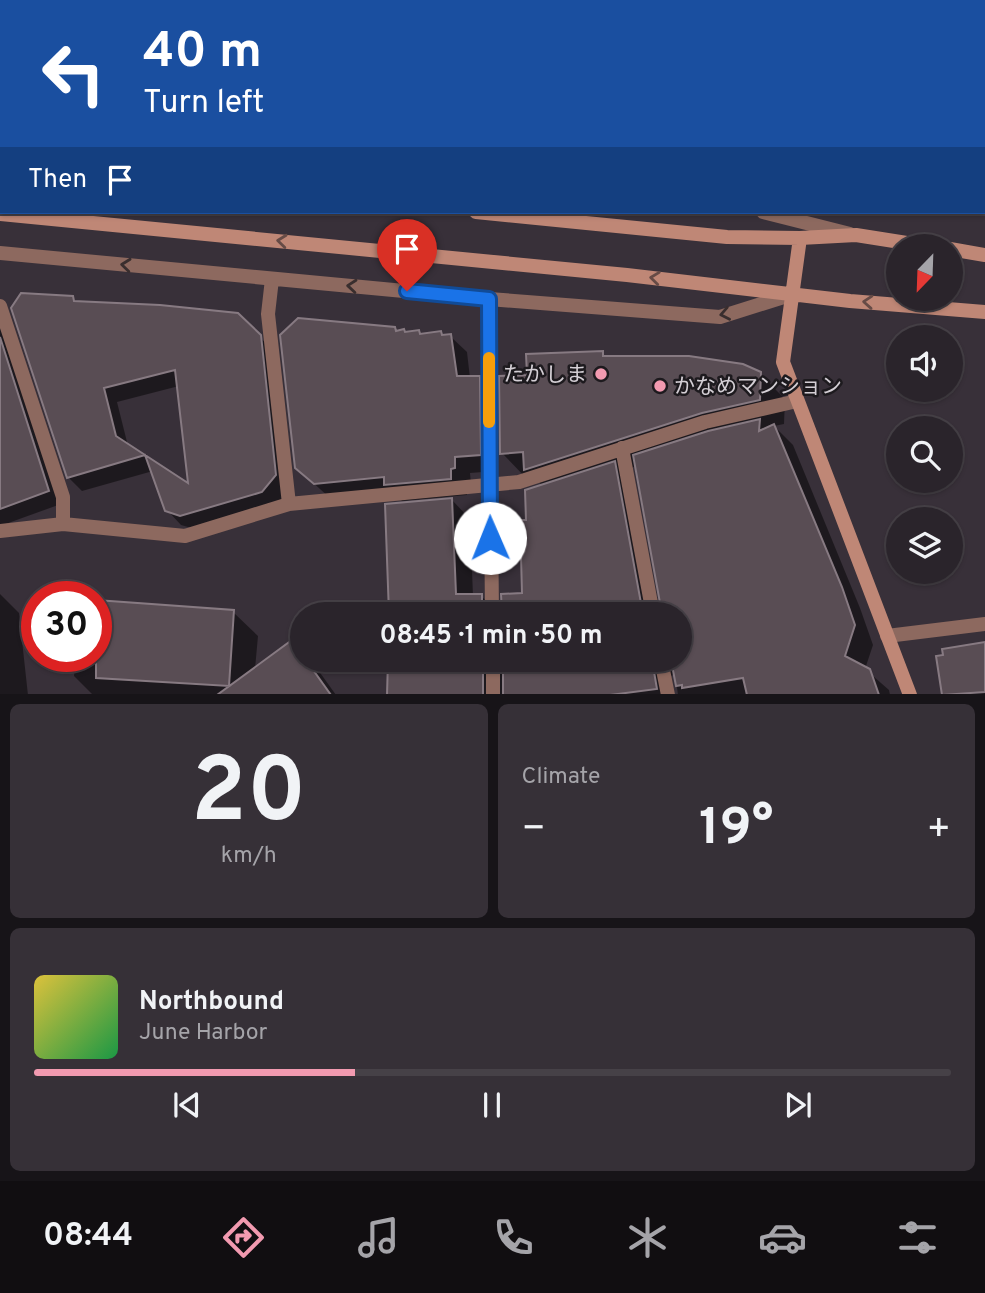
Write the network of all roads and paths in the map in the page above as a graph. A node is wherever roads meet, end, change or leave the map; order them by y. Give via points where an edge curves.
1 (0, 214) edge
2 (496, 214) edge
3 (779, 214) edge
4 (803, 217) edge
5 (856, 235) junction
6 (800, 238) junction
7 (886, 240) edge
8 (963, 252) edge
9 (0, 253) edge
10 (985, 255) edge
11 (272, 279) junction
12 (790, 295) junction
13 (489, 299) junction
14 (0, 306) edge
15 (985, 312) edge
16 (797, 401) junction
17 (622, 448) junction
18 (489, 487) junction
19 (289, 504) junction
20 (63, 524) junction
21 (0, 531) edge
22 (492, 602) edge
23 (651, 602) edge
24 (985, 624) edge
25 (887, 636) junction
26 (493, 672) edge
27 (663, 672) edge
28 (494, 694) edge
29 (668, 694) edge
30 (910, 694) edge

12 -> 1 street
2 - 6 street via 727,237
3 - 4 street
4 - 5 street
4 - 6 street
5 - 6 street
5 - 7 street
6 - 12 street
8 - 10 street
11 -> 9 street
13 -> 11 street
11 - 19 street via 268,314
12 -> 13 street via 720,317
15 -> 12 street
12 - 16 street via 783,354
13 - 18 street
14 - 20 street via 63,497
16 - 17 street via 705,422
16 - 25 street
17 - 18 street via 519,482
17 - 23 street
18 - 19 street
18 - 22 street
19 - 20 street via 185,536
20 - 21 street
24 - 25 street
25 - 30 street
26 - 28 street
27 - 29 street

